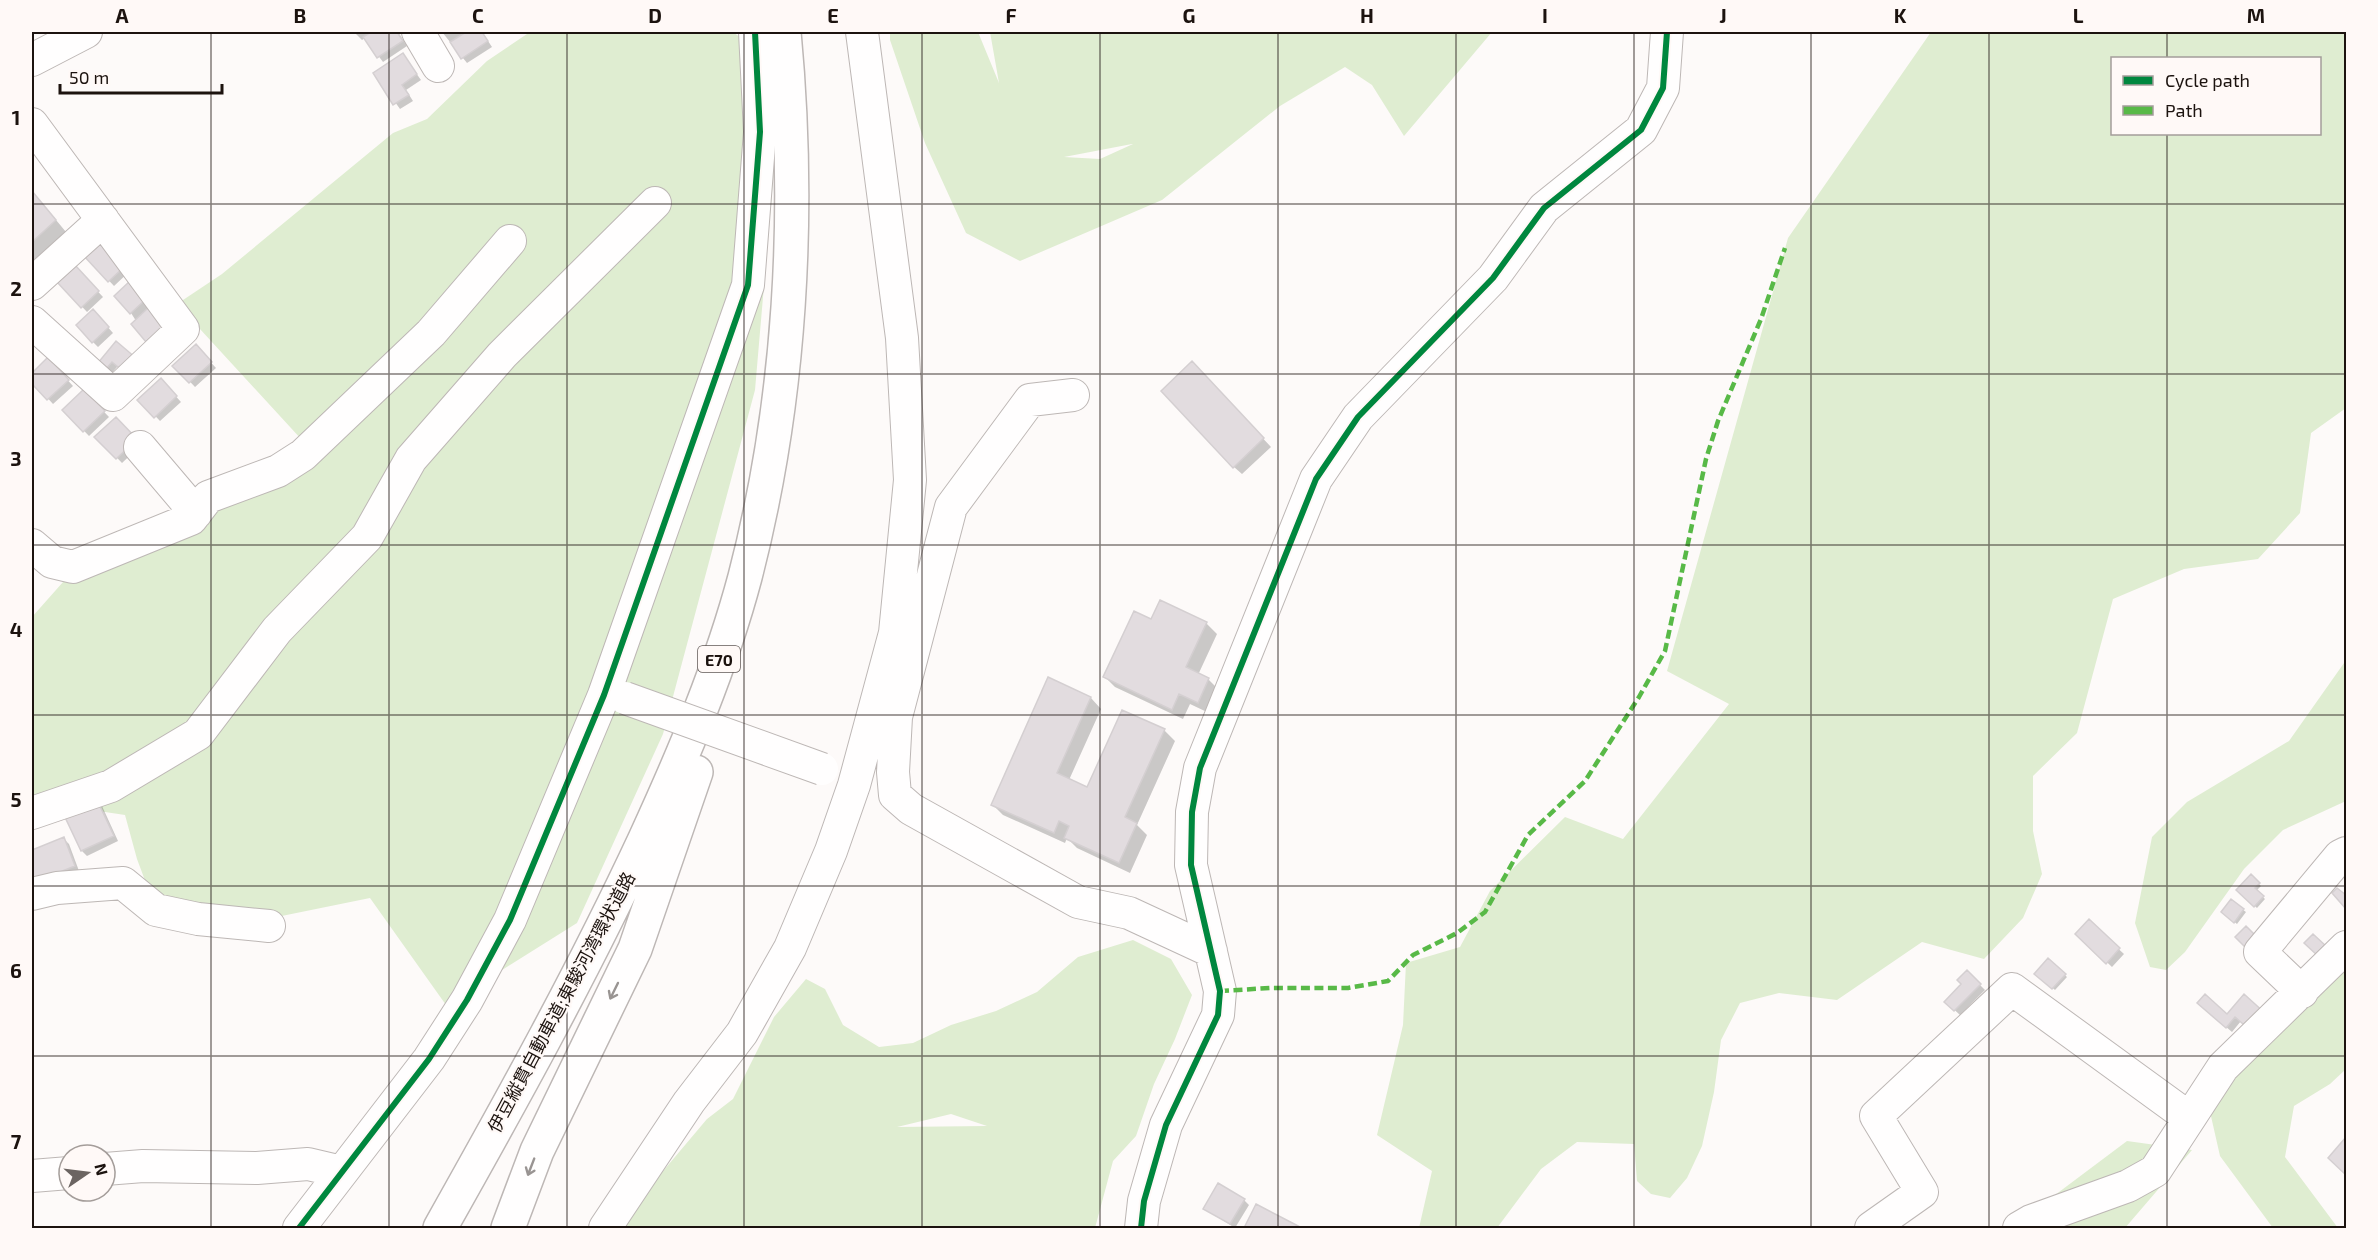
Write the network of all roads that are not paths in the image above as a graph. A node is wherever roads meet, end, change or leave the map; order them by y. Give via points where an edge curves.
1 (86, 32) edge
2 (418, 32) edge
3 (755, 32) edge
4 (784, 32) edge
5 (797, 32) edge
6 (862, 32) edge
7 (1667, 32) edge
8 (32, 60) edge
9 (438, 66) dead end
10 (32, 124) edge
11 (655, 203) dead end
12 (103, 220) junction
13 (510, 241) dead end
14 (32, 284) edge
15 (32, 322) edge
16 (1073, 395) dead end
17 (140, 447) dead end
18 (196, 513) junction
19 (32, 545) edge
20 (615, 696) junction
21 (884, 715) junction
22 (701, 759) junction
23 (854, 785) junction
24 (32, 813) edge
25 (2346, 853) edge
26 (32, 894) edge
27 (269, 926) dead end
28 (2346, 947) edge
29 (1211, 951) junction
30 (2302, 992) junction
31 (2188, 1117) junction
32 (117, 1168) edge
33 (342, 1172) junction
34 (57, 1174) edge
35 (470, 1175) junction
36 (32, 1176) edge
37 (299, 1228) edge
38 (430, 1228) edge
39 (440, 1228) edge
40 (458, 1228) edge
41 (508, 1228) edge
42 (605, 1228) edge
43 (1141, 1228) edge
44 (1870, 1228) edge
45 (2019, 1228) edge

1 - 8 street
2 - 9 street
3 - 20 street via 760,132 748,285
4 - 35 highway, 伊豆縦貫自動車道;東駿河湾環状道路 / E70 via 792,140 790,269 770,460 745,577 717,666 679,765 600,936
5 - 22 highway, 伊豆縦貫自動車道;東駿河湾環状道路 / E70 via 805,140 802,262 796,365 784,462 760,578 732,674
6 - 21 street via 902,338 910,480
7 - 29 street via 1663,88 1641,130 1544,208 1493,278 1358,417 1316,478 1200,768 1192,812 1191,865
10 - 12 street
11 - 24 street via 502,355 411,459 367,537 277,630 198,734 111,786
12 - 14 street
12 - 15 street via 183,329 113,395
13 - 18 street via 431,333 303,455 279,471 208,497
16 - 21 street via 1030,400 951,507
17 - 18 street
18 - 19 street via 191,519 73,567 52,562
20 - 23 street, bridge via 822,769
20 - 33 street via 510,920 467,1000 429,1059
21 - 23 street
21 - 29 street via 895,795 911,809 1078,902 1129,913
22 - 40 highway, 伊豆縦貫自動車道;東駿河湾環状道路 / E70 via 614,946
22 -> 41 highway via 635,949 537,1151
23 - 42 street via 790,948 742,1033 689,1102
25 - 30 street via 2260,952
26 - 27 street via 123,883 156,910 198,919
28 - 30 street
29 - 43 street via 1220,991 1218,1015 1166,1125 1144,1201
30 - 31 street via 2223,1067
31 - 44 street via 2012,989 1876,1116 1922,1192
31 - 45 street via 2155,1171 2128,1186
32 - 33 street via 308,1164
33 - 37 street
34 - 36 street
35 - 38 highway
35 - 39 highway, 伊豆縦貫自動車道;東駿河湾環状道路 / E70

